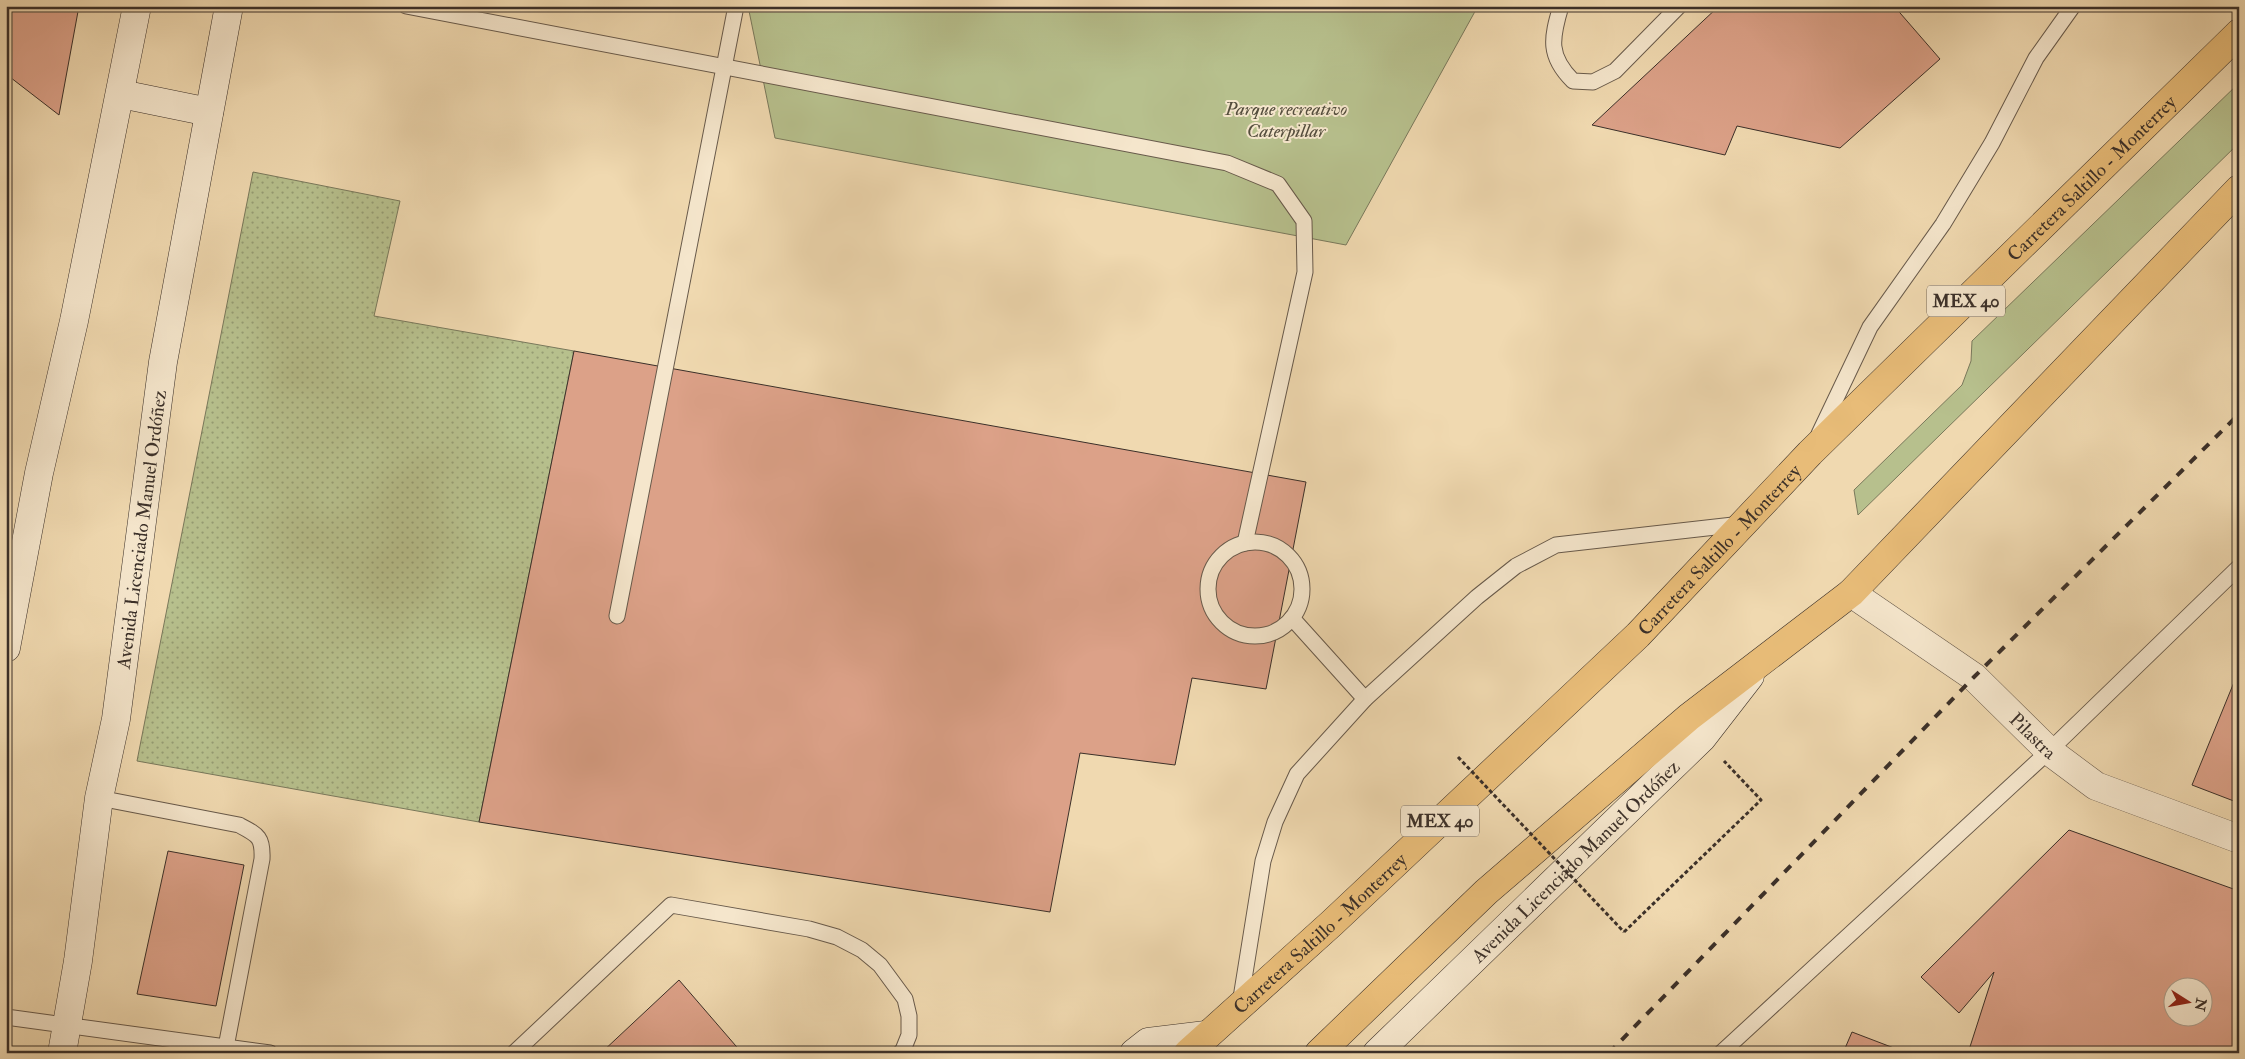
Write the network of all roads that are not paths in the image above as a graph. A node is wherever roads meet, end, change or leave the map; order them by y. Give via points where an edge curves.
1 (137, 6) edge
2 (228, 6) edge
3 (406, 6) edge
4 (736, 6) edge
5 (1560, 6) edge
6 (1679, 6) edge
7 (2073, 6) edge
8 (2239, 34) edge
9 (724, 66) junction
10 (121, 94) junction
11 (209, 112) junction
12 (2239, 189) edge
13 (1810, 453) junction
14 (1743, 524) junction
15 (1245, 543) junction
16 (2239, 567) edge
17 (1851, 592) junction
18 (617, 616) dead end
19 (1292, 618) junction
20 (6, 648) edge
21 (1763, 659) junction
22 (1364, 699) junction
23 (2049, 751) junction
24 (99, 798) junction
25 (2239, 839) edge
26 (1240, 1004) junction
27 (6, 1016) edge
28 (67, 1024) junction
29 (1197, 1044) edge
30 (226, 1046) junction
31 (62, 1053) edge
32 (270, 1053) edge
33 (514, 1053) edge
34 (900, 1053) edge
35 (1134, 1053) edge
36 (1318, 1053) edge
37 (1377, 1053) edge
38 (1721, 1053) edge

1 - 10 main road
2 - 11 main road, Avenida Licenciado Manuel Ordóñez
3 - 9 lane
4 - 9 lane
5 - 6 lane via 1553,48 1559,68 1573,81 1593,82 1616,71
7 - 13 lane via 2036,58 1992,143 1943,224 1870,327
8 - 13 main road, Carretera Saltillo - Monterrey / MEX 40
9 - 15 lane via 1227,163 1278,184 1304,221 1304,272
9 - 18 lane
10 - 11 main road
10 - 20 main road via 39,473
11 - 24 main road, Avenida Licenciado Manuel Ordóñez via 163,362 116,719
12 - 17 main road
13 - 14 main road, Carretera Saltillo - Monterrey / MEX 40
14 - 22 lane via 1556,545 1516,566 1477,597
14 - 26 main road, Carretera Saltillo - Monterrey / MEX 40 via 1638,636 1332,923
15 - 19 lane via 1262,542 1278,547 1299,571 1303,587 1300,603
15 - 19 lane via 1230,549 1218,560 1211,574 1208,591 1220,621 1234,631 1249,636 1265,636 1281,629
16 - 23 lane
17 - 21 main road
17 - 23 main road, Pilastra via 1974,677
19 - 22 lane
21 - 36 main road via 1689,717 1486,892
21 - 37 main road, Avenida Licenciado Manuel Ordóñez via 1702,738
22 - 26 lane via 1297,774 1275,822 1263,861
23 - 25 main road, Pilastra via 2096,786
23 - 38 lane
24 - 28 main road, Avenida Licenciado Manuel Ordóñez
24 - 30 lane via 239,825 257,834 262,845 262,860
26 - 29 main road, Carretera Saltillo - Monterrey / MEX 40
27 - 28 lane
28 - 30 lane
28 - 31 main road, Avenida Licenciado Manuel Ordóñez
29 - 35 main road via 1148,1042
30 - 32 lane
33 - 34 lane via 671,905 809,929 837,937 862,950 880,965 905,999 909,1034

